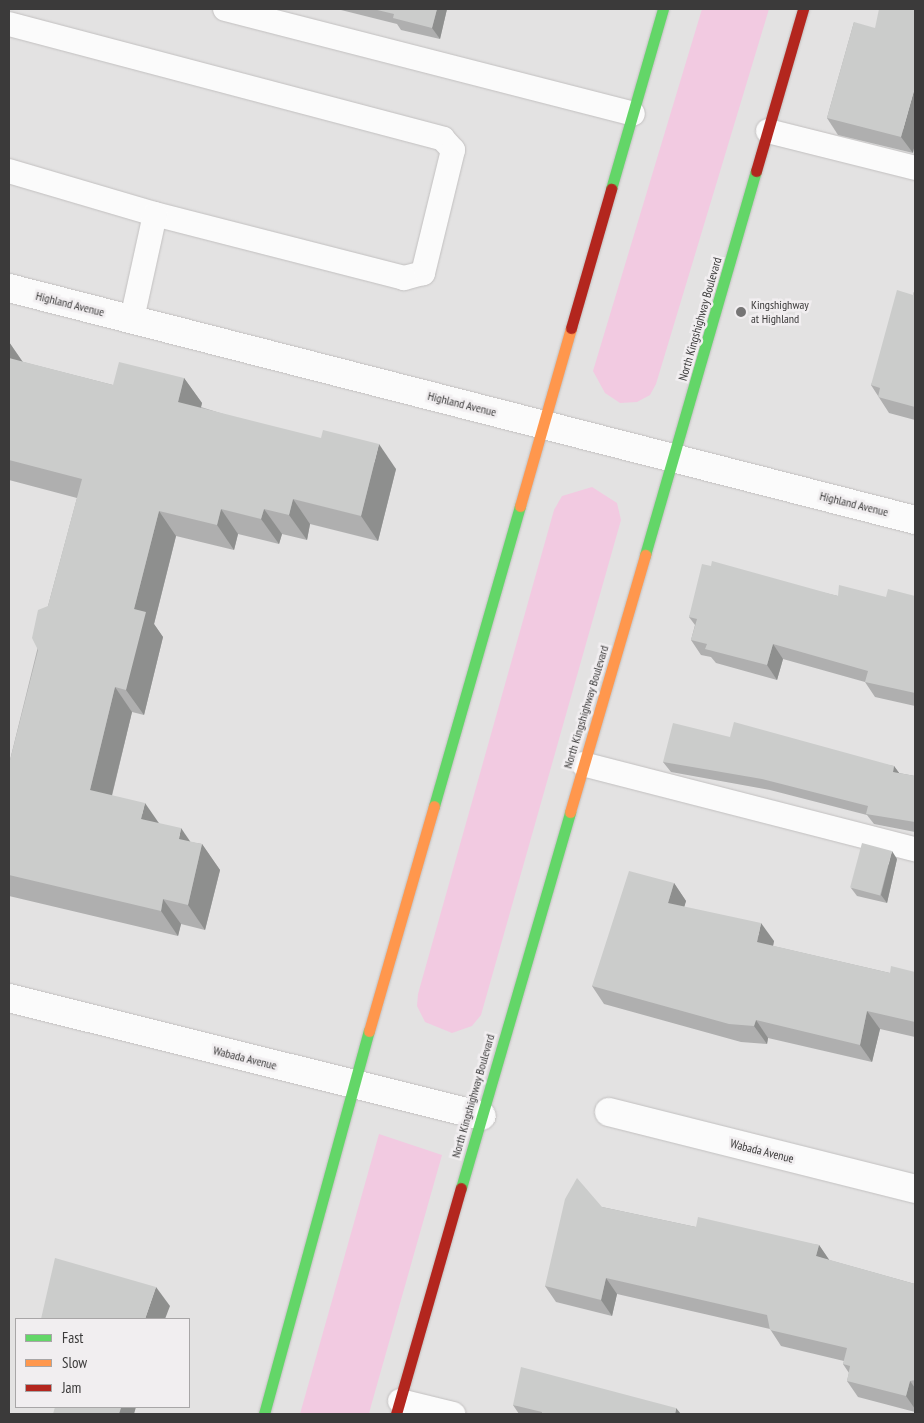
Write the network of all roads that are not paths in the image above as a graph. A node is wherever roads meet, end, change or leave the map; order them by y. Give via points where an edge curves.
1 (225, 9) edge
2 (664, 9) edge
3 (803, 9) edge
4 (9, 24) edge
5 (633, 114) junction
6 (768, 131) junction
7 (915, 168) edge
8 (9, 171) edge
9 (155, 214) junction
10 (9, 288) edge
11 (132, 319) junction
12 (545, 425) junction
13 (675, 460) junction
14 (915, 520) edge
15 (583, 764) junction
16 (915, 849) edge
17 (9, 998) edge
18 (354, 1085) junction
19 (609, 1112) dead end
20 (481, 1116) junction
21 (915, 1189) edge
22 (398, 1408) edge
23 (264, 1414) edge
24 (453, 1414) edge

1 - 5 lane
2 - 5 main road
3 - 6 main road, North Kingshighway Boulevard
4 - 9 lane via 442,139 453,150 423,273 404,278
5 - 12 main road
6 - 7 lane
6 - 13 main road, North Kingshighway Boulevard
8 - 9 lane
9 - 11 lane
10 - 11 street, Highland Avenue
11 - 12 street, Highland Avenue
12 - 13 street, Highland Avenue
12 - 18 main road
13 - 14 street, Highland Avenue
13 - 15 main road, North Kingshighway Boulevard
15 - 16 lane
15 - 20 main road, North Kingshighway Boulevard
17 - 18 street, Wabada Avenue
18 - 20 street, Wabada Avenue
18 - 23 main road
19 - 21 street, Wabada Avenue
20 - 22 main road, North Kingshighway Boulevard
22 - 24 lane

